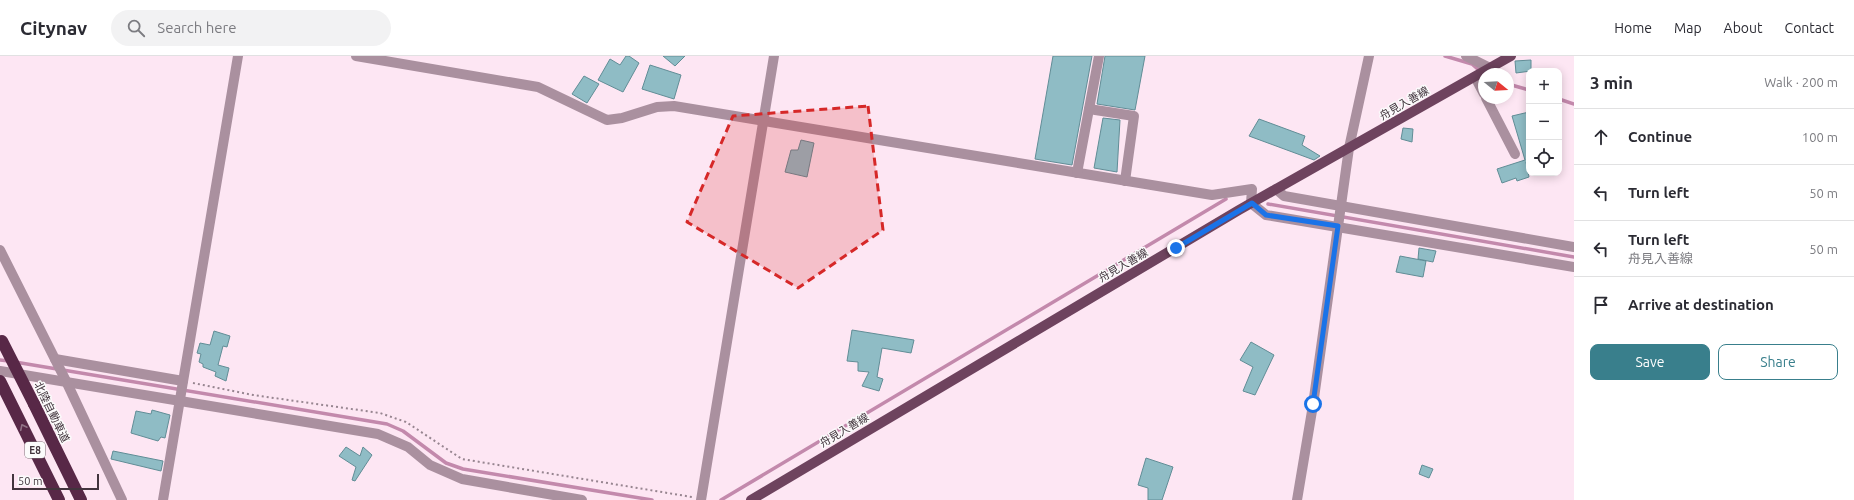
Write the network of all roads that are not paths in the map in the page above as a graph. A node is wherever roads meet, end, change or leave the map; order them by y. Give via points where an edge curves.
1 (238, 56) edge
2 (356, 56) edge
3 (774, 56) edge
4 (1099, 56) edge
5 (1369, 56) edge
6 (1466, 56) edge
7 (1511, 56) edge
8 (1490, 68) joint
9 (1478, 75) edge
10 (1475, 77) junction
11 (1478, 83) edge
12 (1489, 104) edge
13 (1089, 109) junction
14 (764, 121) junction
15 (1349, 148) junction
16 (1515, 154) dead end
17 (1077, 173) junction
18 (1125, 180) junction
19 (1276, 189) junction
20 (1252, 203) junction
21 (1341, 209) junction
22 (1338, 225) junction
23 (1574, 247) edge
24 (0, 250) edge
25 (1574, 267) edge
26 (1, 338) edge
27 (55, 359) junction
28 (0, 371) edge
29 (0, 381) edge
30 (66, 381) junction
31 (184, 381) junction
32 (180, 401) junction
33 (701, 499) edge
34 (59, 500) edge
35 (81, 500) edge
36 (122, 500) edge
37 (163, 500) edge
38 (582, 500) edge
39 (750, 500) edge
40 (1297, 500) edge

1 - 31 street
2 - 14 street via 538,87 607,120 656,107 674,106
3 - 14 street
4 - 13 street
5 - 15 street
6 - 8 street
7 - 8 main road, 舟見入善線
9 - 10 main road, 舟見入善線
10 - 11 street
10 - 15 main road, 舟見入善線
12 - 16 street
13 - 17 street
13 - 18 street via 1134,116
14 - 17 street
14 - 33 street
15 - 19 main road, 舟見入善線
15 - 21 street
17 - 18 street
18 - 20 street via 1212,195 1252,189
19 - 20 main road, 舟見入善線
19 - 21 street via 1284,196
20 - 22 street via 1266,215
20 - 39 main road, 舟見入善線
21 - 22 street
21 - 23 street
22 - 25 street
22 - 40 street
24 - 27 street
26 - 35 highway, 北陸自動車道 / E8, bridge
27 - 30 street
27 - 31 street
28 - 30 street
34 -> 29 highway, E8
30 - 32 street
30 - 36 street
31 - 32 street
32 - 37 street
32 - 38 street via 378,434 408,447 430,465 462,479

